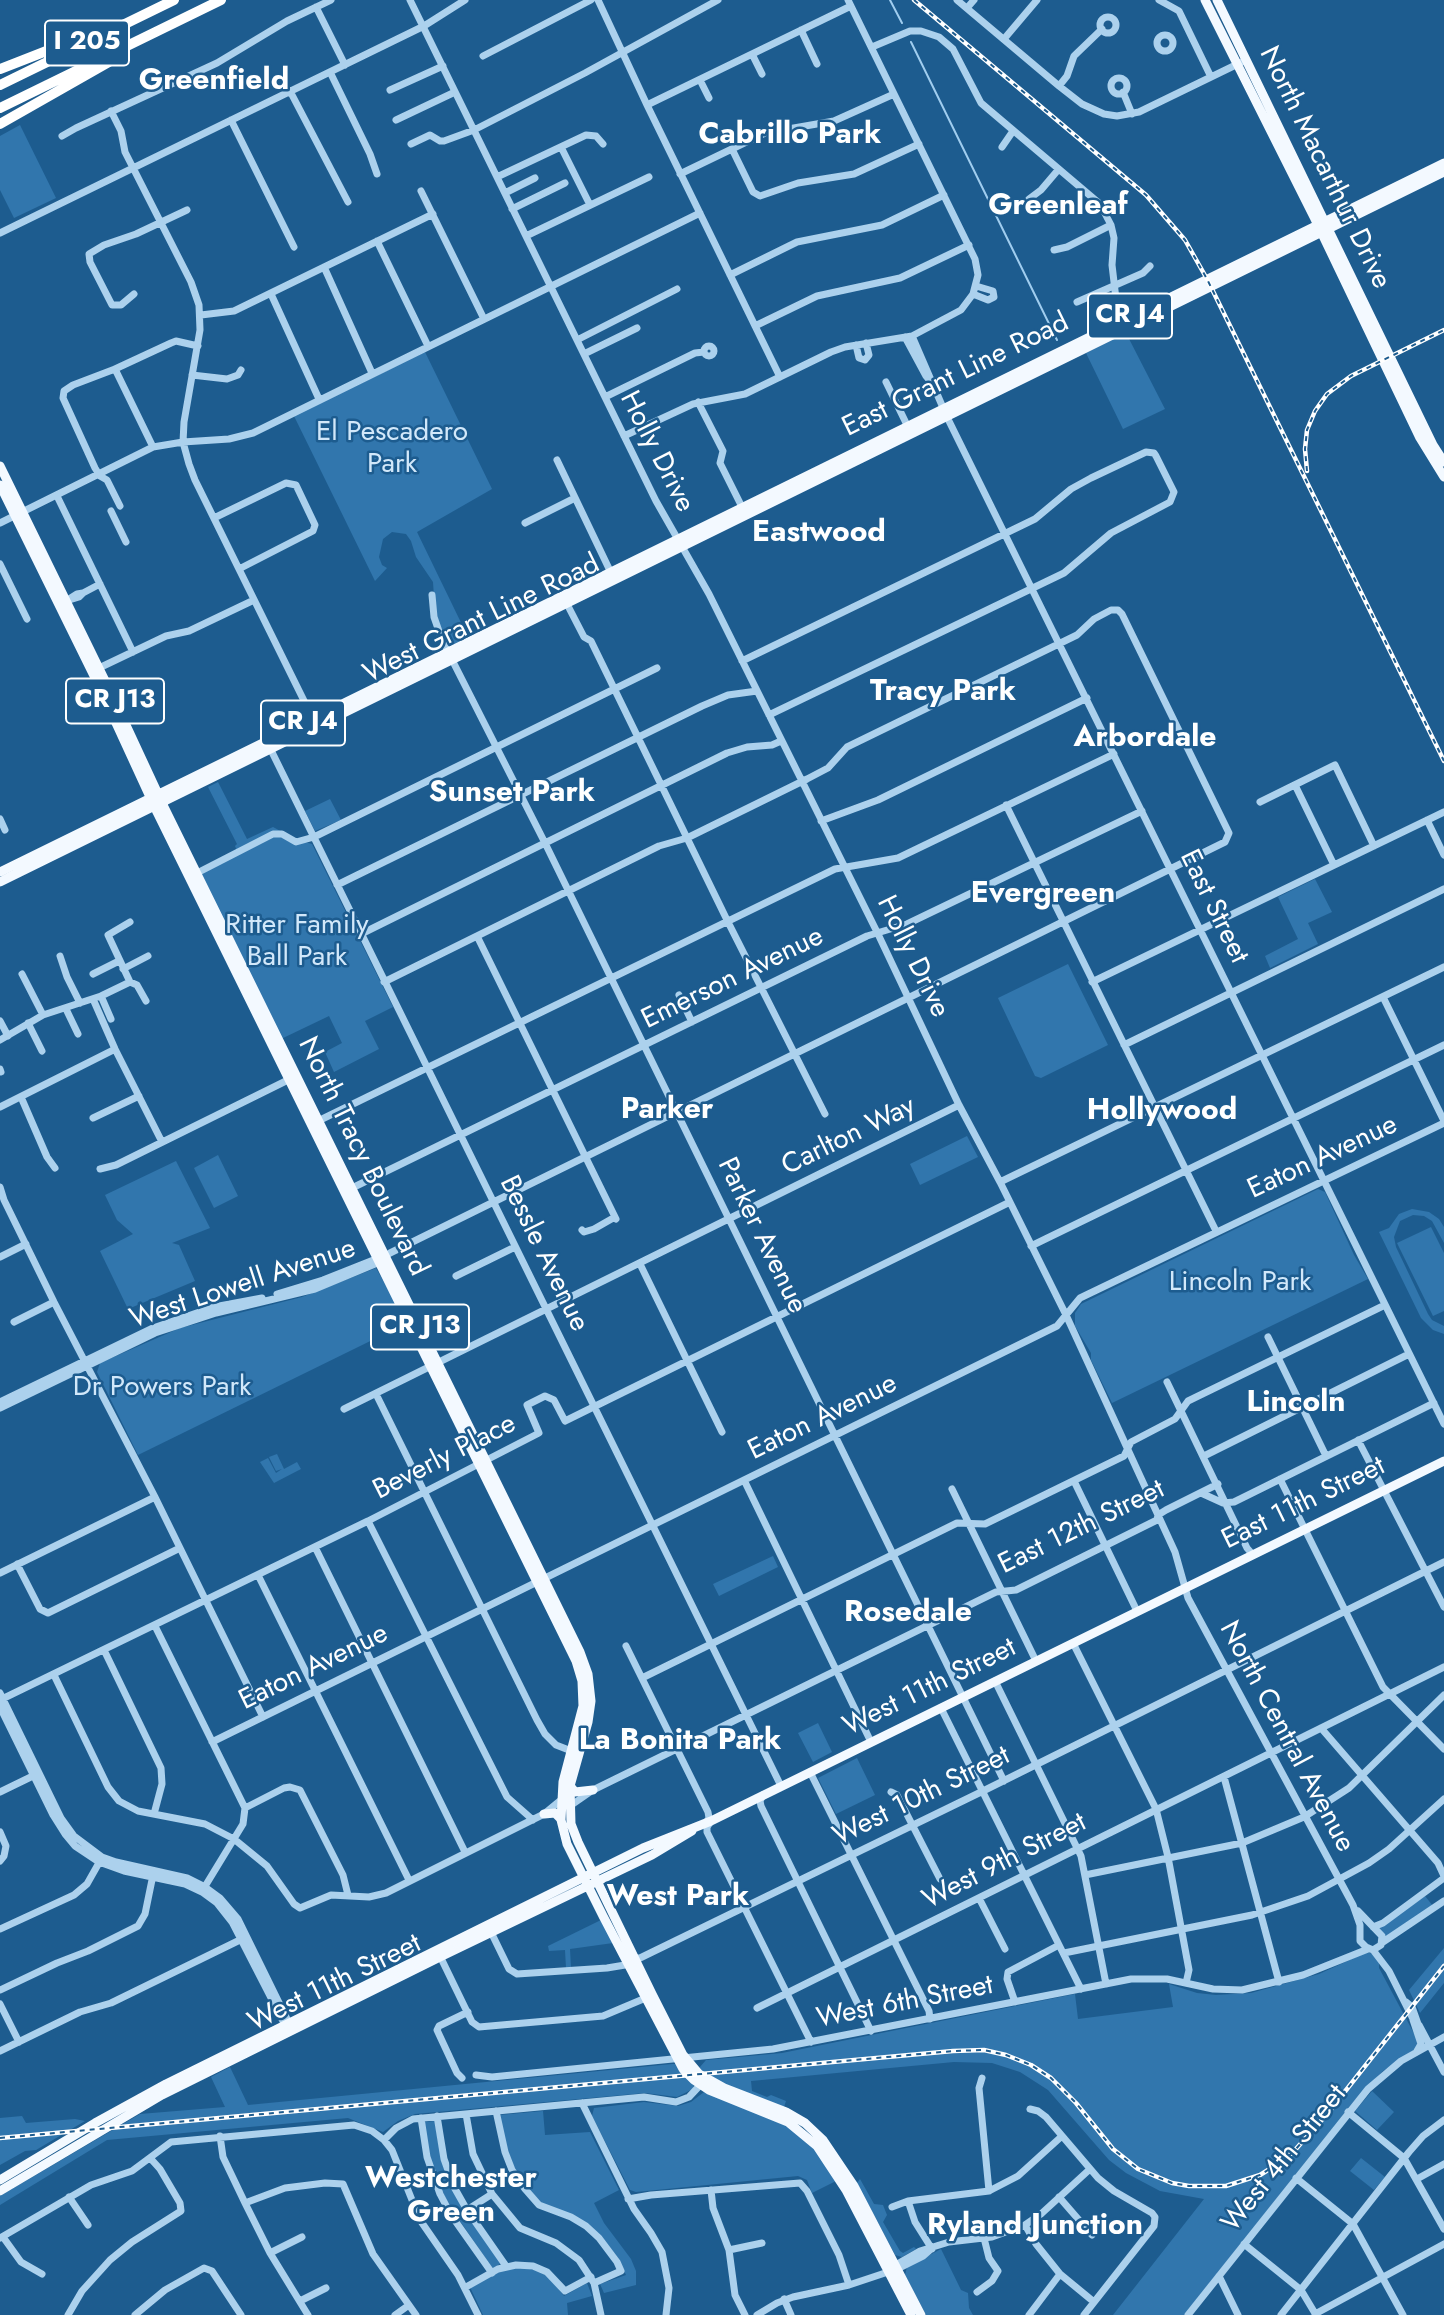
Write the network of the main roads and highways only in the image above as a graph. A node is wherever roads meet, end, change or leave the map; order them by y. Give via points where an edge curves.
1 (162, 0) edge
2 (174, 0) edge
3 (221, 0) edge
4 (1205, 0) edge
5 (1217, 0) edge
6 (176, 22) junction
7 (0, 69) edge
8 (0, 85) edge
9 (0, 108) edge
10 (0, 124) edge
11 (1444, 163) edge
12 (1444, 172) edge
13 (1323, 227) junction
14 (946, 412) junction
15 (1444, 462) edge
16 (0, 466) edge
17 (1444, 477) edge
18 (0, 485) edge
19 (19, 514) junction
20 (680, 542) junction
21 (613, 576) junction
22 (451, 655) junction
23 (156, 800) junction
24 (29, 858) junction
25 (0, 872) edge
26 (18, 873) junction
27 (0, 882) edge
28 (293, 1078) junction
29 (1444, 1461) edge
30 (1185, 1588) joint
31 (575, 1752) junction
32 (570, 1786) junction
33 (593, 1790) road end
34 (565, 1804) junction
35 (544, 1814) road end
36 (561, 1820) junction
37 (704, 1824) junction
38 (593, 1872) junction
39 (583, 1877) junction
40 (593, 1884) junction
41 (489, 1929) junction
42 (631, 1961) junction
43 (288, 2027) junction
44 (681, 2059) junction
45 (703, 2082) junction
46 (0, 2180) edge
47 (0, 2191) edge
48 (893, 2268) junction
49 (911, 2315) edge
50 (920, 2315) edge

1 - 7 highway via 99,31
2 - 8 highway, I 205
3 - 6 highway, I 205
4 - 13 main road, North Macarthur Drive
5 - 13 main road, North Macarthur Drive
6 - 9 highway, I 205
6 - 10 highway via 154,39
11 - 13 main road, East Grant Line Road / CR J4
12 - 13 main road, East Grant Line Road / CR J4
13 - 14 main road, East Grant Line Road / CR J4
13 - 15 main road, North Macarthur Drive
13 - 17 main road, North Macarthur Drive via 1420,438
14 - 20 main road, East Grant Line Road / CR J4
14 - 20 main road, East Grant Line Road / CR J4 via 907,425
16 - 19 main road, North Tracy Boulevard / CR J13
18 - 19 main road, North Tracy Boulevard / CR J13
19 - 23 main road, North Tracy Boulevard / CR J13 via 38,562
19 - 23 main road, North Tracy Boulevard / CR J13 via 99,668
20 - 21 main road, West Grant Line Road / CR J4
21 - 22 main road, West Grant Line Road / CR J4
21 - 22 main road, West Grant Line Road / CR J4 via 567,604
22 - 23 main road, West Grant Line Road / CR J4
23 - 24 main road, West Grant Line Road / CR J4
23 - 26 main road, West Grant Line Road / CR J4
23 - 28 main road, North Tracy Boulevard / CR J13 via 197,873
23 - 28 main road, North Tracy Boulevard / CR J13 via 178,854
24 - 25 main road, West Grant Line Road / CR J4
24 - 26 main road
26 - 27 main road, West Grant Line Road / CR J4
28 - 31 main road, North Tracy Boulevard / CR J13 via 580,1652 588,1674 590,1710
29 - 30 main road, East 11th Street
30 - 37 main road, West 11th Street
31 - 32 main road, North Tracy Boulevard / CR J13
31 - 34 main road, North Tracy Boulevard / CR J13 via 566,1768
32 - 33 main road via 575,1792
32 - 34 main road, North Tracy Boulevard / CR J13
34 - 36 main road, North Tracy Boulevard / CR J13
34 - 38 main road, North Tracy Boulevard / CR J13
35 - 36 main road via 555,1813
36 - 39 main road, North Tracy Boulevard / CR J13
37 - 38 main road, West 11th Street
37 - 40 main road, West 11th Street
38 - 39 main road, West 11th Street
38 - 40 main road, North Tracy Boulevard / CR J13
39 - 40 main road, North Tracy Boulevard
39 - 41 main road, West 11th Street
40 - 41 main road, West 11th Street
40 - 42 main road
40 - 42 main road via 614,1940
41 - 43 main road, West 11th Street
42 - 44 main road
42 - 44 main road via 647,1982
43 - 46 main road, West 11th Street via 150,2091
43 - 47 main road, West 11th Street via 147,2103
44 - 45 main road
44 - 45 main road via 688,2075
45 - 48 main road via 779,2108 819,2135 851,2181
48 - 49 main road
48 - 50 main road

